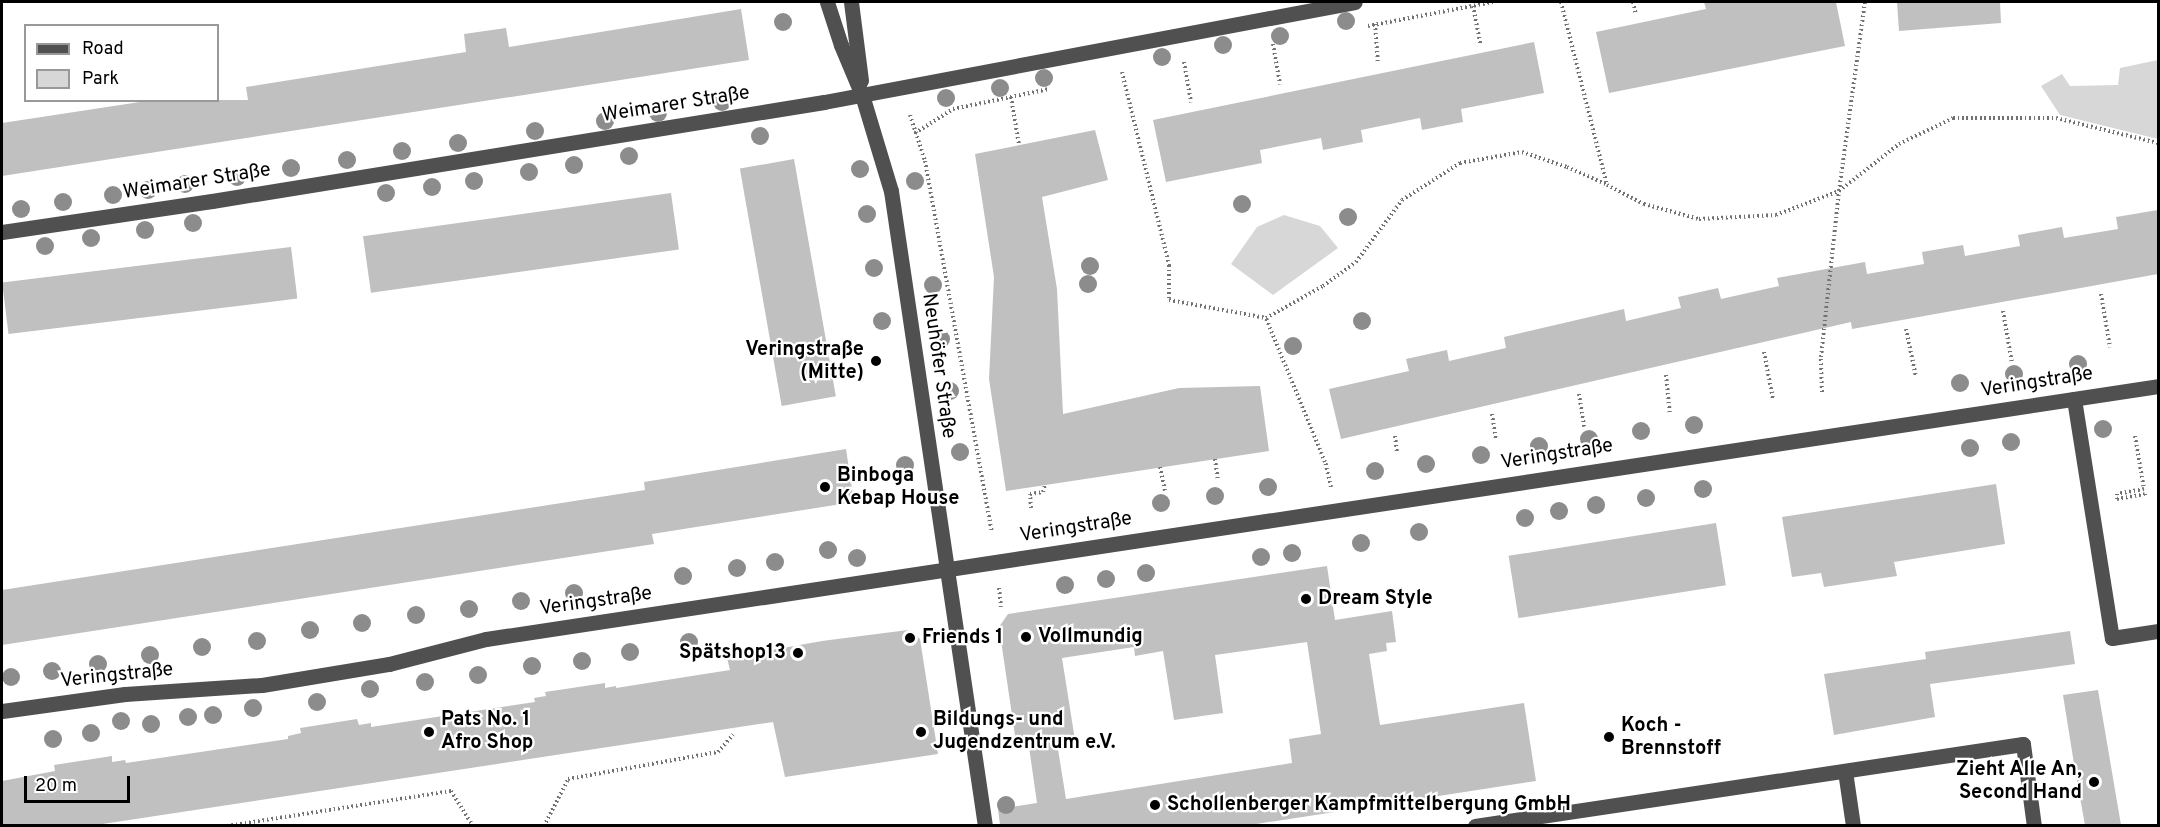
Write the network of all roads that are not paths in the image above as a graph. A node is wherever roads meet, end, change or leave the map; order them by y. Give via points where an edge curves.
1 (827, 2) edge
2 (852, 2) edge
3 (1355, 2) edge
4 (862, 95) junction
5 (2, 232) edge
6 (2158, 386) edge
7 (2074, 399) junction
8 (945, 568) junction
9 (2158, 631) edge
10 (2, 711) edge
11 (1845, 771) junction
12 (1560, 819) edge
13 (985, 825) edge
14 (1475, 825) edge
15 (1853, 825) edge
16 (2034, 825) edge

1 - 4 street, Neuhöfer Straße
2 - 4 street, Neuhöfer Straße
3 - 4 street, Weimarer Straße
4 - 5 street, Weimarer Straße via 236,198
4 - 8 street, Neuhöfer Straße via 891,191
6 - 7 street, Veringstraße
7 - 8 street, Veringstraße
7 - 9 street via 2112,638
8 - 10 street, Veringstraße via 486,639 388,664 262,685 125,694
8 - 13 street, Neuhöfer Straße
11 - 12 street
11 - 15 street
11 - 16 street via 2023,744
12 - 14 street

